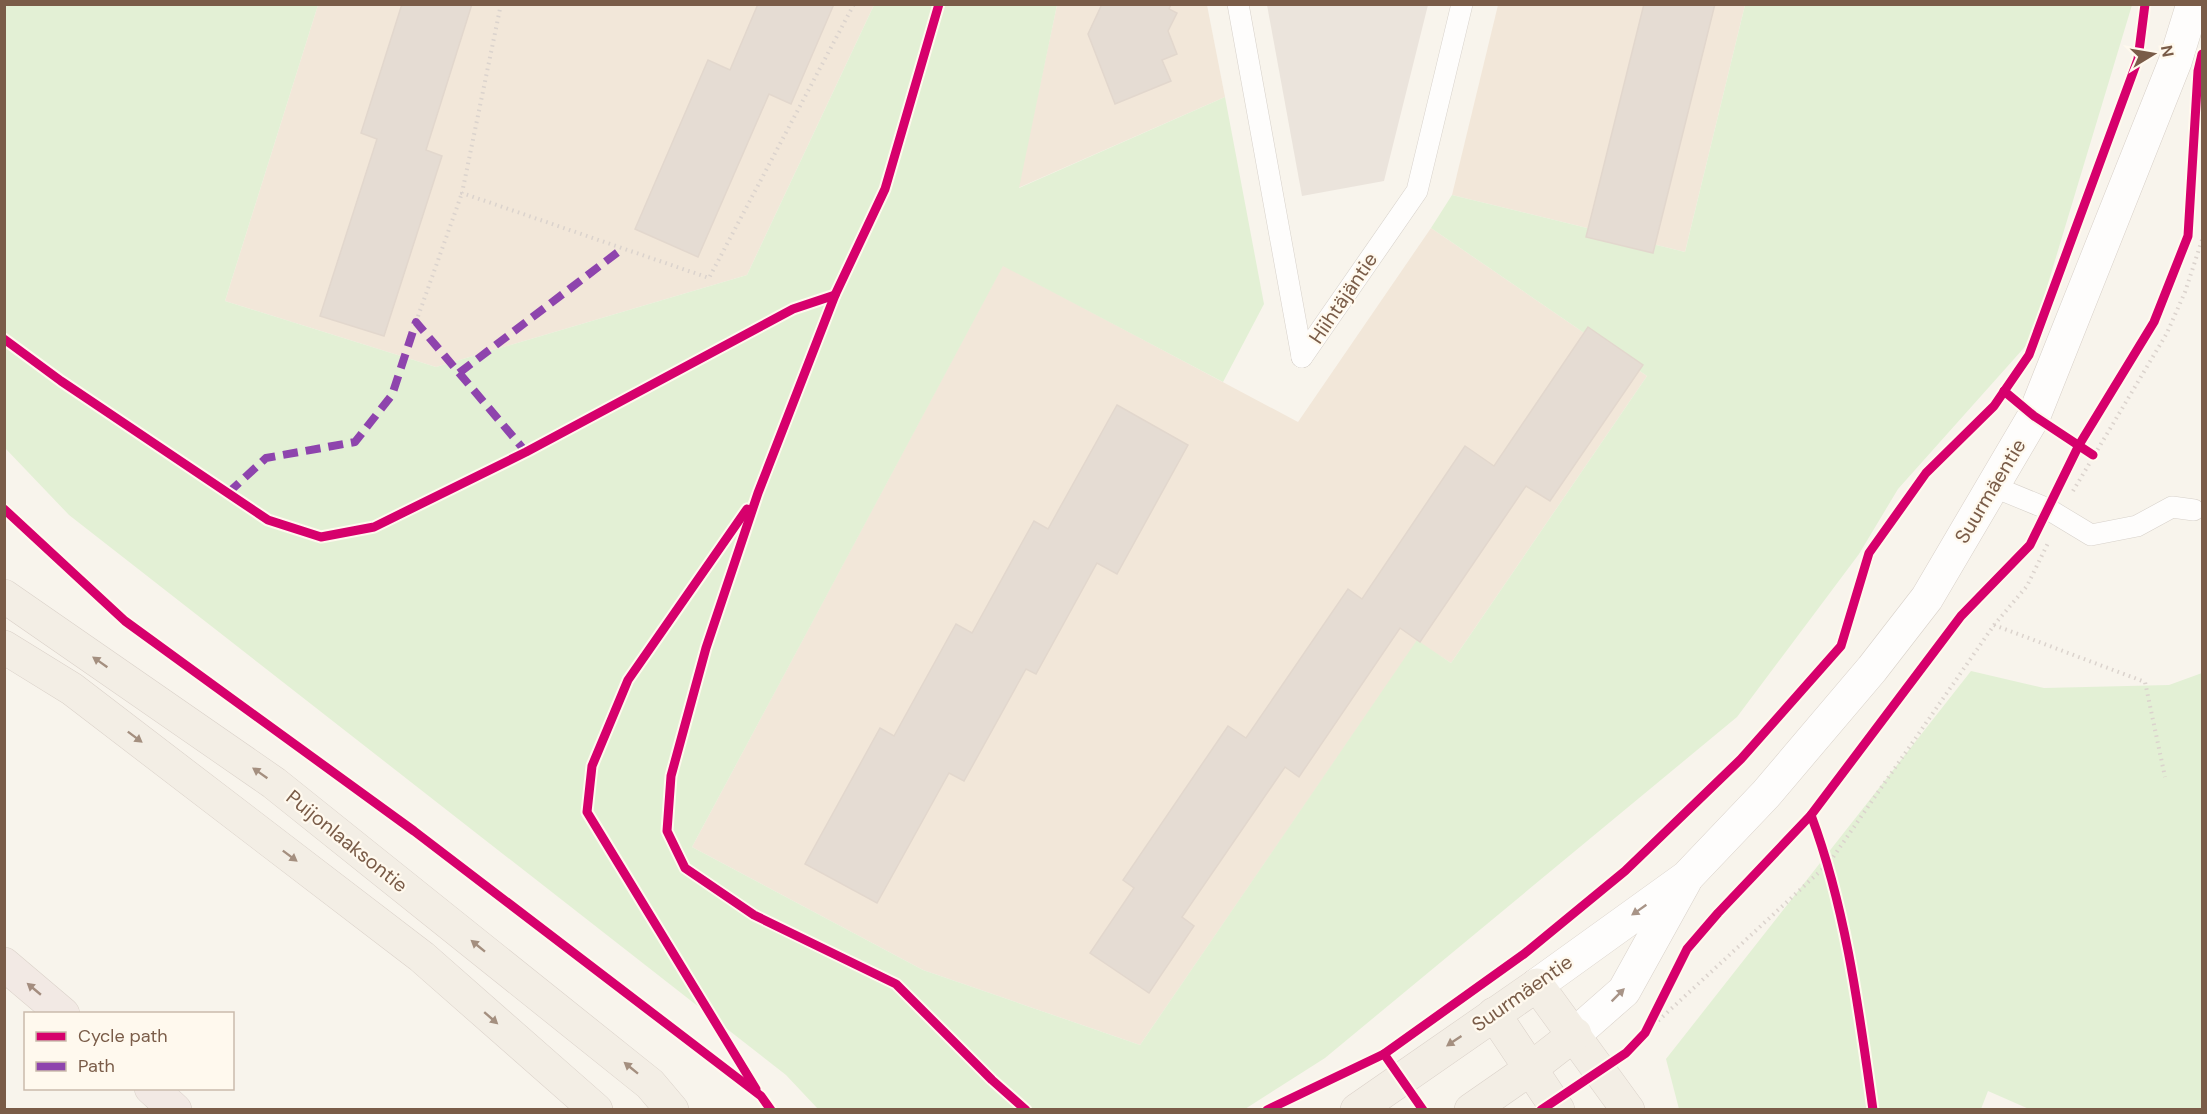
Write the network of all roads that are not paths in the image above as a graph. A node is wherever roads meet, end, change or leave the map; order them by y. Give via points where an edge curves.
1 (1238, 4) edge
2 (1462, 4) edge
3 (2193, 4) edge
4 (1992, 486) junction
5 (2194, 510) dead end
6 (4, 596) edge
7 (4, 647) edge
8 (1687, 877) junction
9 (4, 964) edge
10 (1537, 985) junction
11 (61, 1012) edge
12 (1494, 1014) junction
13 (1575, 1034) junction
14 (1530, 1069) junction
15 (152, 1090) edge
16 (175, 1110) edge
17 (596, 1110) edge
18 (672, 1110) edge
19 (1357, 1110) edge
20 (1471, 1110) edge
21 (1558, 1110) edge
22 (1628, 1110) edge

1 - 2 lane, Hiihtäjäntie via 1302,357 1417,190
3 - 4 main road, Suurmäentie via 2175,62 2034,416
4 - 5 lane via 2048,508 2091,535 2137,526 2172,507
4 - 8 main road, Suurmäentie via 1927,598 1872,669 1766,794
18 -> 6 main road, Puijonlaaksontie via 650,1084 274,783
7 -> 17 main road via 72,689 422,957
8 -> 10 main road, Suurmäentie
13 -> 8 main road, Suurmäentie via 1624,992
11 -> 9 highway
10 - 12 main road, Suurmäentie
10 - 13 main road
12 - 14 main road
12 -> 19 main road, Suurmäentie
13 - 14 main road, Suurmäentie
13 - 22 main road
14 - 20 main road, Suurmäentie
14 - 21 main road
15 - 16 highway

